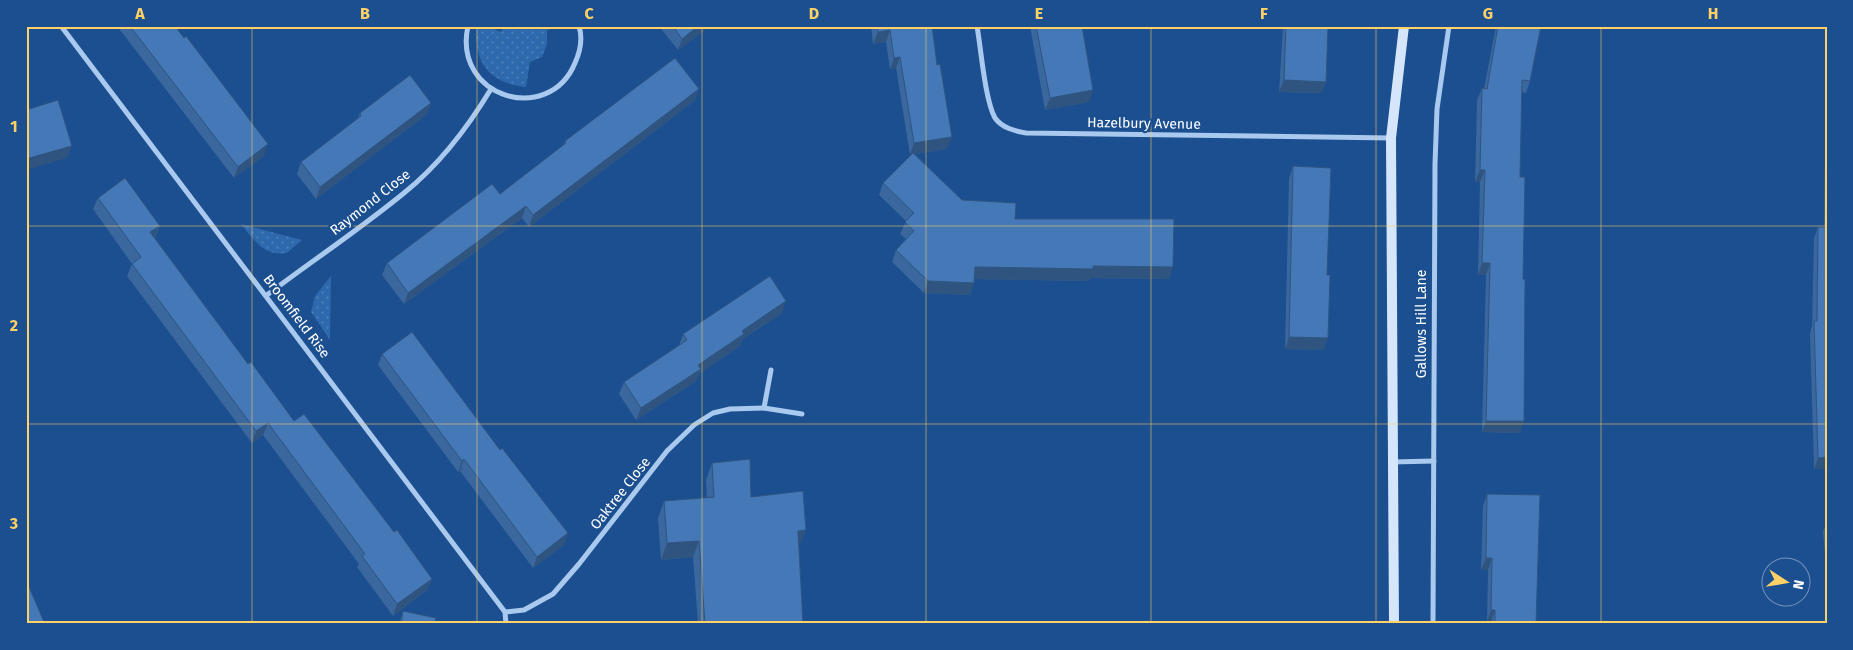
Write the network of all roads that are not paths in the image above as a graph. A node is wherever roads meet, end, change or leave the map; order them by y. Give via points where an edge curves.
1 (61, 26) edge
2 (468, 26) edge
3 (579, 26) edge
4 (977, 26) edge
5 (1404, 26) edge
6 (1448, 26) edge
7 (491, 89) junction
8 (1391, 138) junction
9 (267, 295) junction
10 (771, 370) dead end
11 (764, 408) junction
12 (802, 414) dead end
13 (1434, 461) junction
14 (1392, 462) junction
15 (505, 612) junction
16 (506, 624) edge
17 (1394, 624) edge
18 (1433, 624) edge

1 - 9 street, Broomfield Rise
2 - 7 street via 464,42 468,62 479,79
3 - 7 street via 580,53 572,72 557,87 527,98 506,96
4 - 8 street, Hazelbury Avenue via 991,105 996,119 1008,129 1026,133
5 - 8 street
6 - 13 street, Gallows Hill Lane via 1437,109
7 - 9 street, Raymond Close via 473,119 442,156 405,192
8 - 14 street
9 - 15 street, Broomfield Rise
10 - 11 street
11 - 12 street, Oaktree Close
11 - 15 street, Oaktree Close via 730,408 713,413 694,425 667,451 553,594 524,610
13 - 14 street
13 - 18 street, Gallows Hill Lane
14 - 17 street
15 - 16 street

